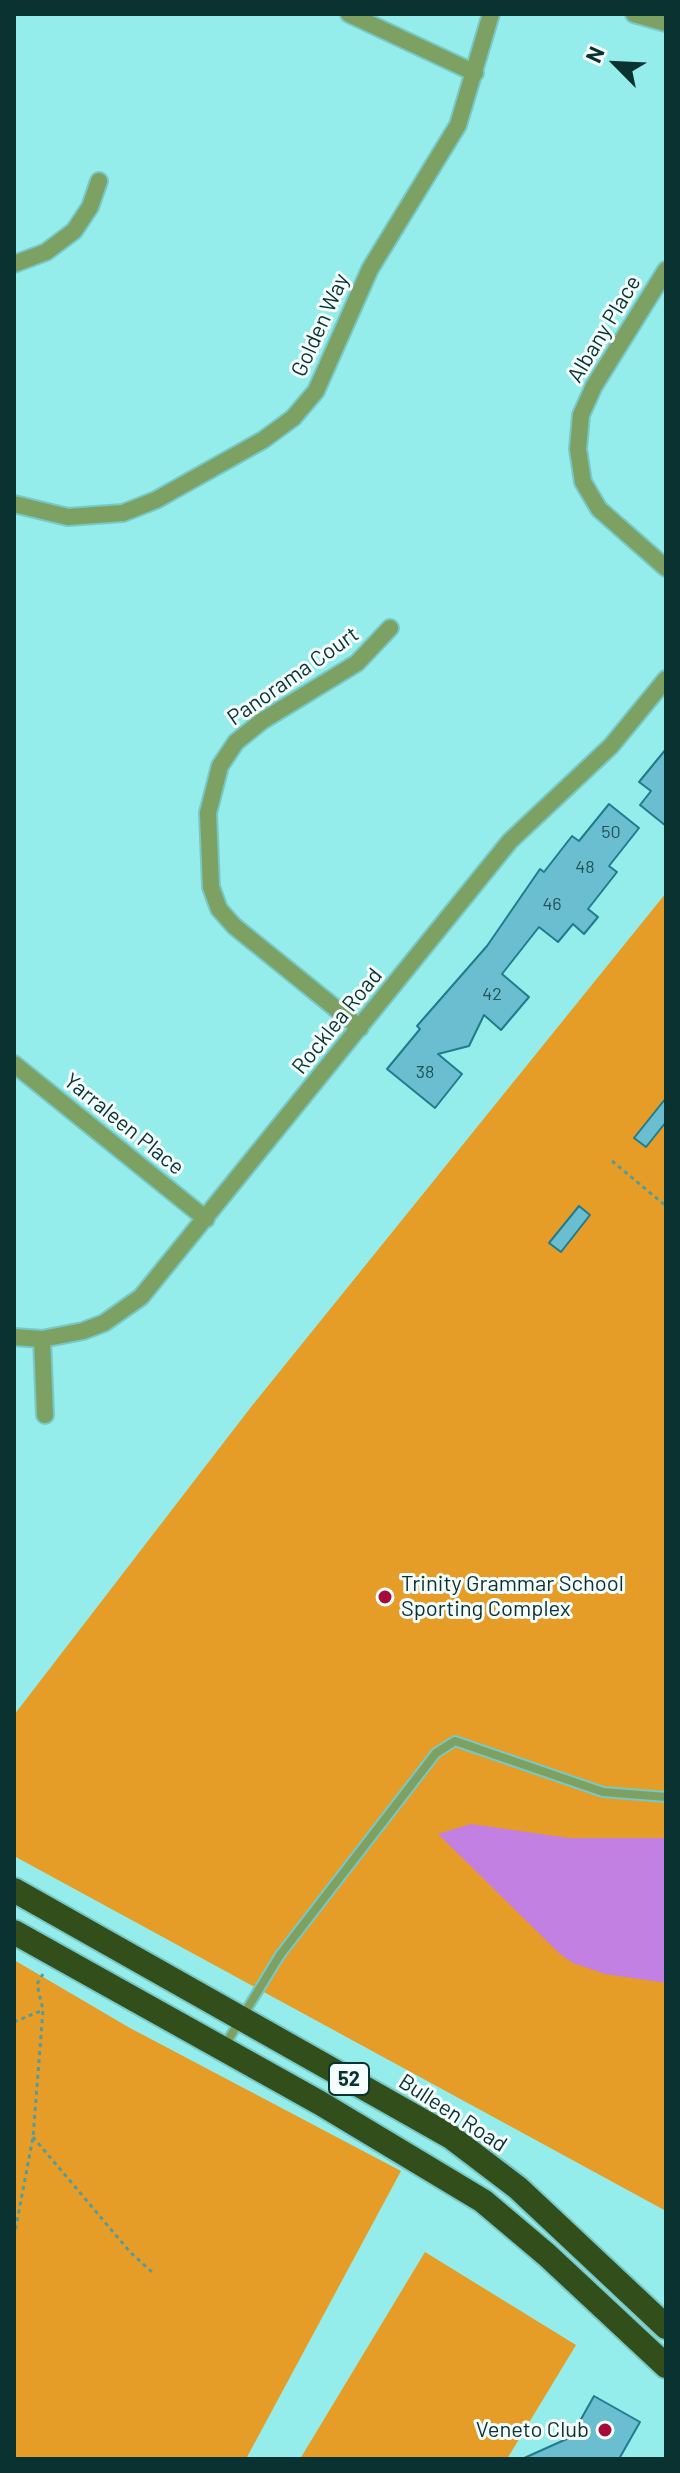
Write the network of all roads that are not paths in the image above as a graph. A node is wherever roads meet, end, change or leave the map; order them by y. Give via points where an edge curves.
1 (349, 14) edge
2 (491, 14) edge
3 (634, 14) edge
4 (666, 23) edge
5 (475, 73) junction
6 (99, 181) dead end
7 (14, 264) edge
8 (666, 270) edge
9 (14, 504) edge
10 (666, 568) edge
11 (390, 628) dead end
12 (666, 679) edge
13 (360, 1028) junction
14 (14, 1064) edge
15 (206, 1219) junction
16 (14, 1337) edge
17 (42, 1339) junction
18 (45, 1415) dead end
19 (666, 1797) edge
20 (14, 1890) edge
21 (14, 1932) edge
22 (238, 2019) junction
23 (222, 2049) junction
24 (666, 2327) edge
25 (666, 2366) edge

1 - 5 street
2 - 5 street, Golden Way
3 - 4 street
5 - 9 street, Golden Way via 450,141 370,269 324,376 293,418 156,500 123,513 68,517
6 - 7 street via 74,231 46,252
8 - 10 street, Albany Place via 590,393 581,415 578,449 583,482 599,509
11 - 13 street, Panorama Court via 357,663 236,742 220,766 208,813 211,887 219,909
12 - 13 street, Rocklea Road via 600,759 523,826
13 - 15 street, Rocklea Road
14 - 15 street, Yarraleen Place
15 - 17 street, Rocklea Road via 124,1310 83,1331
16 - 17 street, Rocklea Road
17 - 18 street
19 - 22 lane via 603,1792 455,1741 436,1753 280,1955
20 - 22 highway, Bulleen Road / 52
21 - 23 highway, 52
22 - 23 lane
22 - 24 highway, Bulleen Road / 52 via 451,2137 518,2188
23 - 25 highway, 52 via 483,2201

